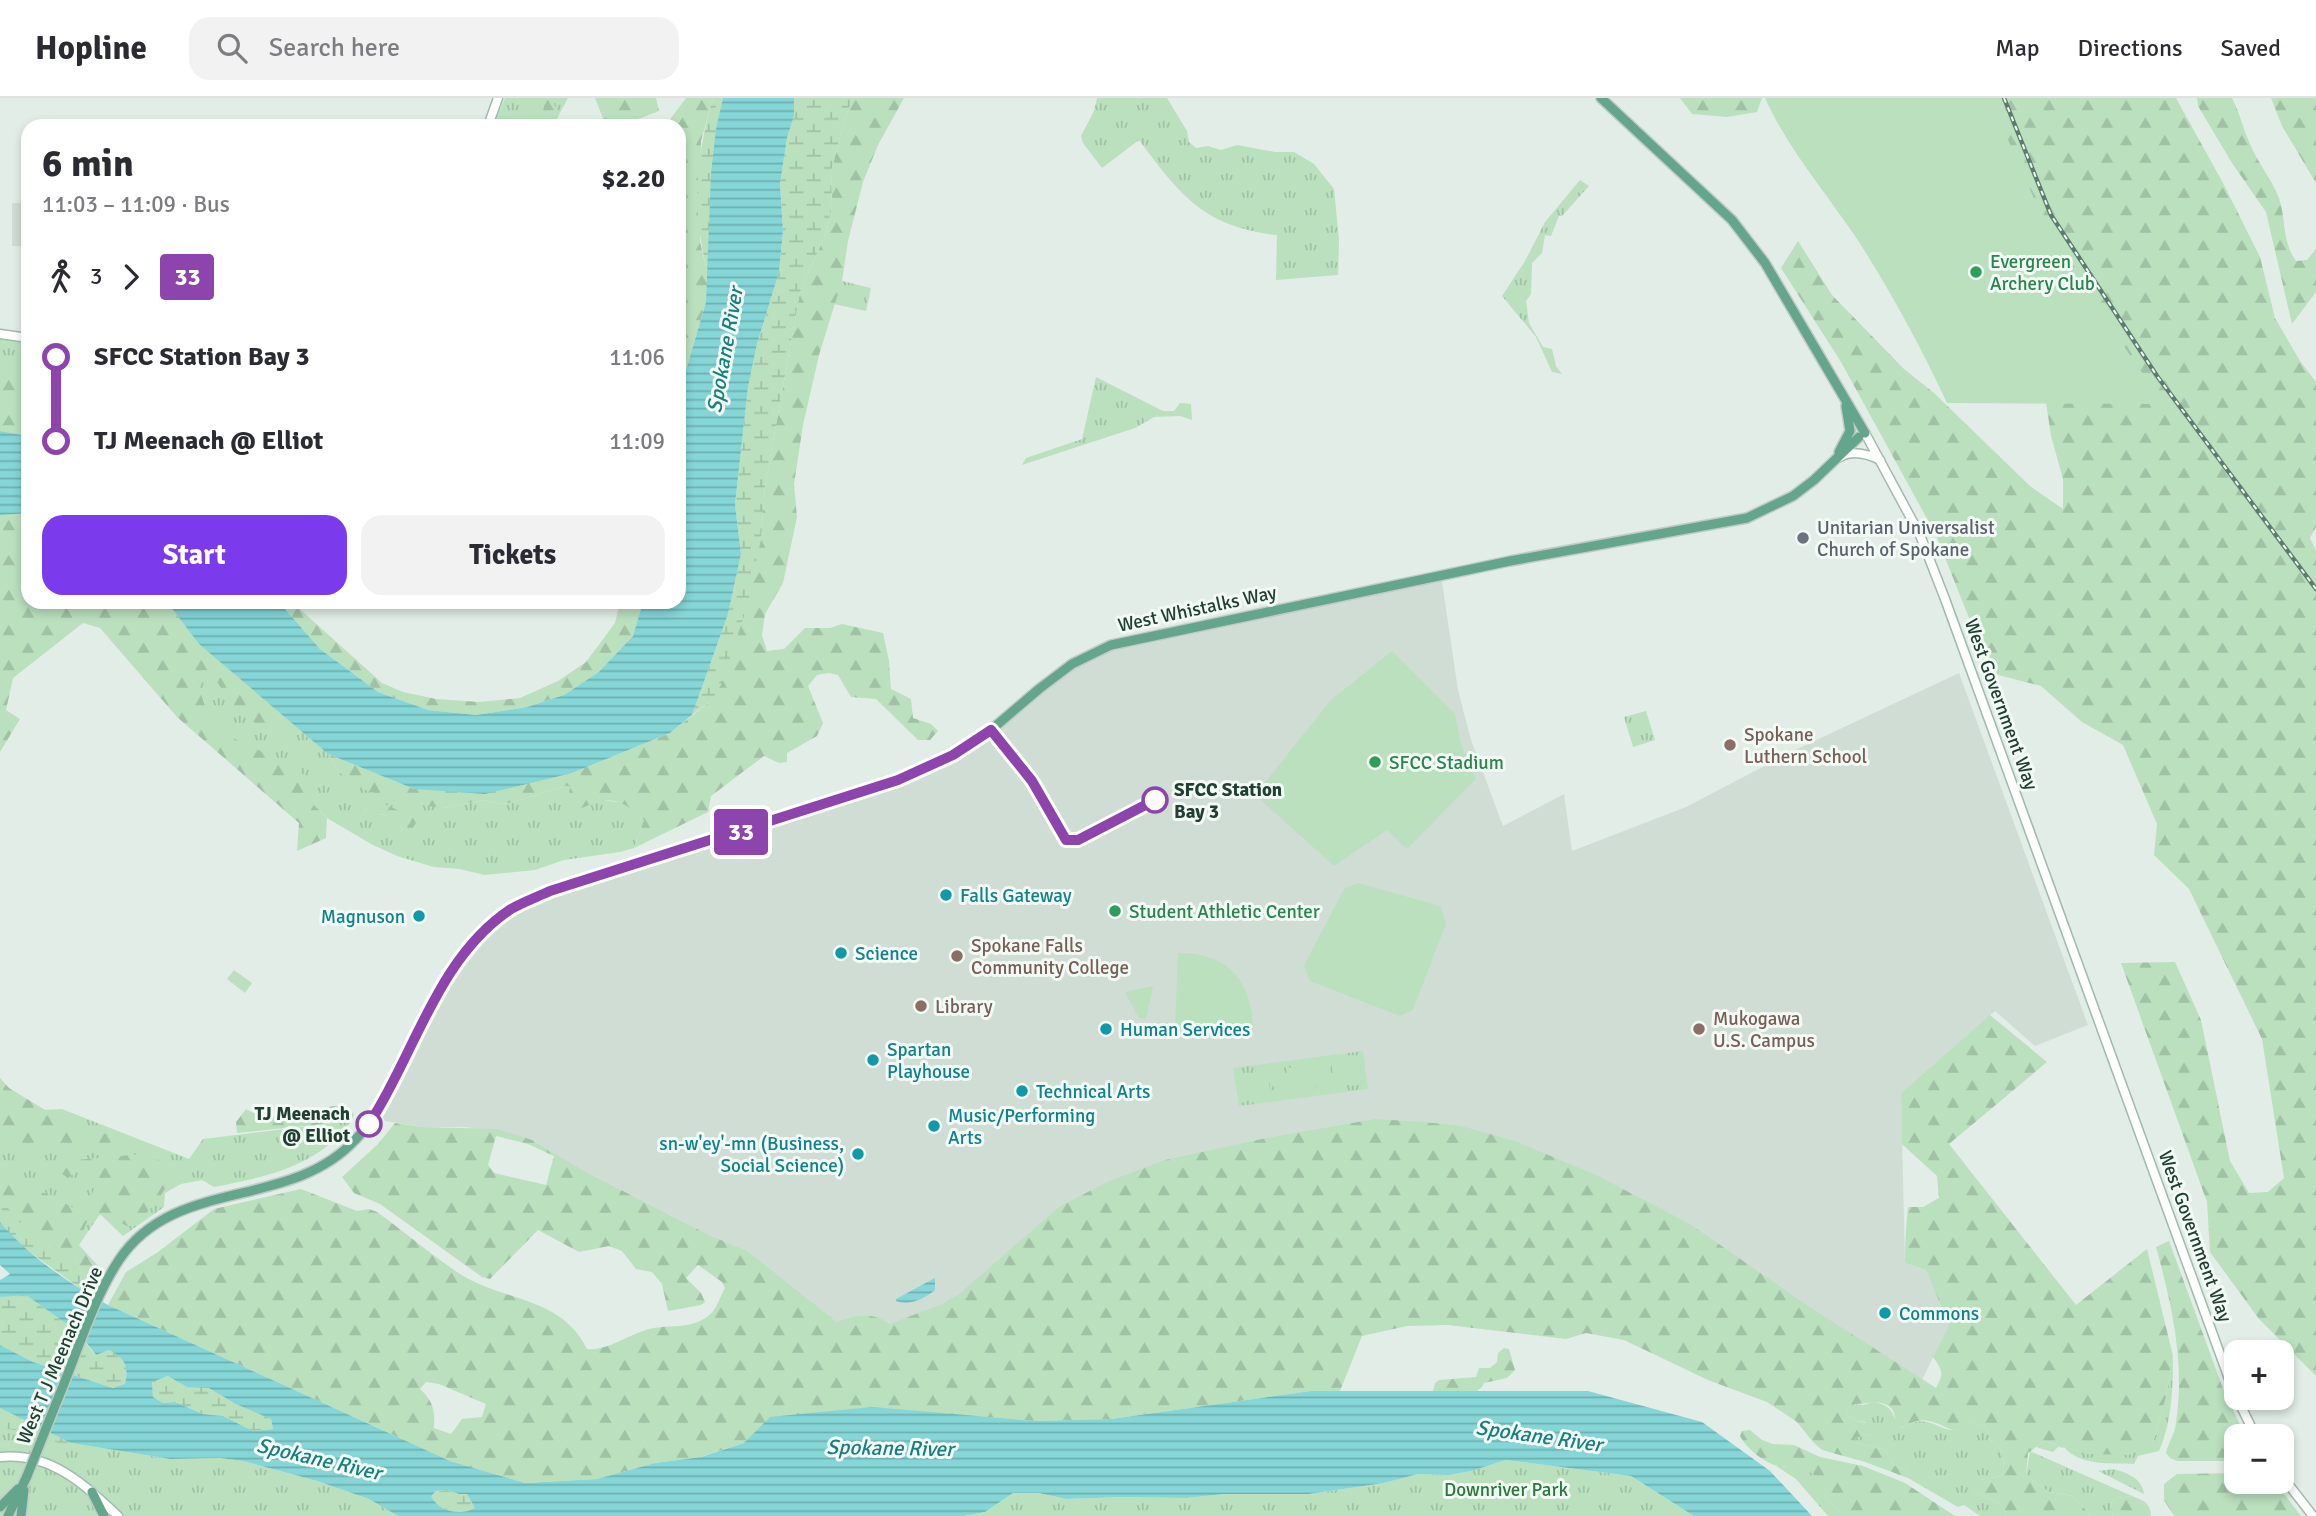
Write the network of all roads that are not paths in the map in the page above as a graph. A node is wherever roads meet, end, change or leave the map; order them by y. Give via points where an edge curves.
1 (498, 98) edge
2 (1601, 98) edge
3 (490, 119) edge
4 (0, 334) edge
5 (21, 337) edge
6 (1844, 398) junction
7 (1862, 435) junction
8 (1834, 460) junction
9 (1880, 460) junction
10 (160, 1222) joint
11 (2224, 1365) edge
12 (0, 1457) edge
13 (27, 1476) junction
14 (2294, 1491) edge
15 (92, 1492) junction
16 (0, 1507) edge
17 (8, 1516) edge
18 (21, 1516) edge
19 (104, 1516) edge
20 (118, 1516) edge
21 (2313, 1516) edge

1 - 3 main road
2 - 6 main road, West Government Way via 1732,220 1765,263
4 - 5 main road
6 - 7 main road, West Government Way
6 - 8 main road via 1850,431
7 - 8 main road, West Whistalks Way
7 - 9 main road, West Government Way
8 - 9 main road via 1855,453
8 - 10 main road, West Whistalks Way via 1793,496 1747,518 1510,561 1111,645 1072,664 953,755 898,780 550,891 512,909 470,946 441,989 374,1116 340,1155 295,1180 185,1208
9 - 11 main road, West Government Way via 1920,535 1945,598
10 - 13 main road, West T J Meenach Drive, bridge via 119,1260 89,1321
12 - 15 main road via 35,1459 64,1471
13 - 16 main road
13 - 17 main road
13 - 18 main road
14 - 21 main road
15 - 19 main road
15 - 20 main road

